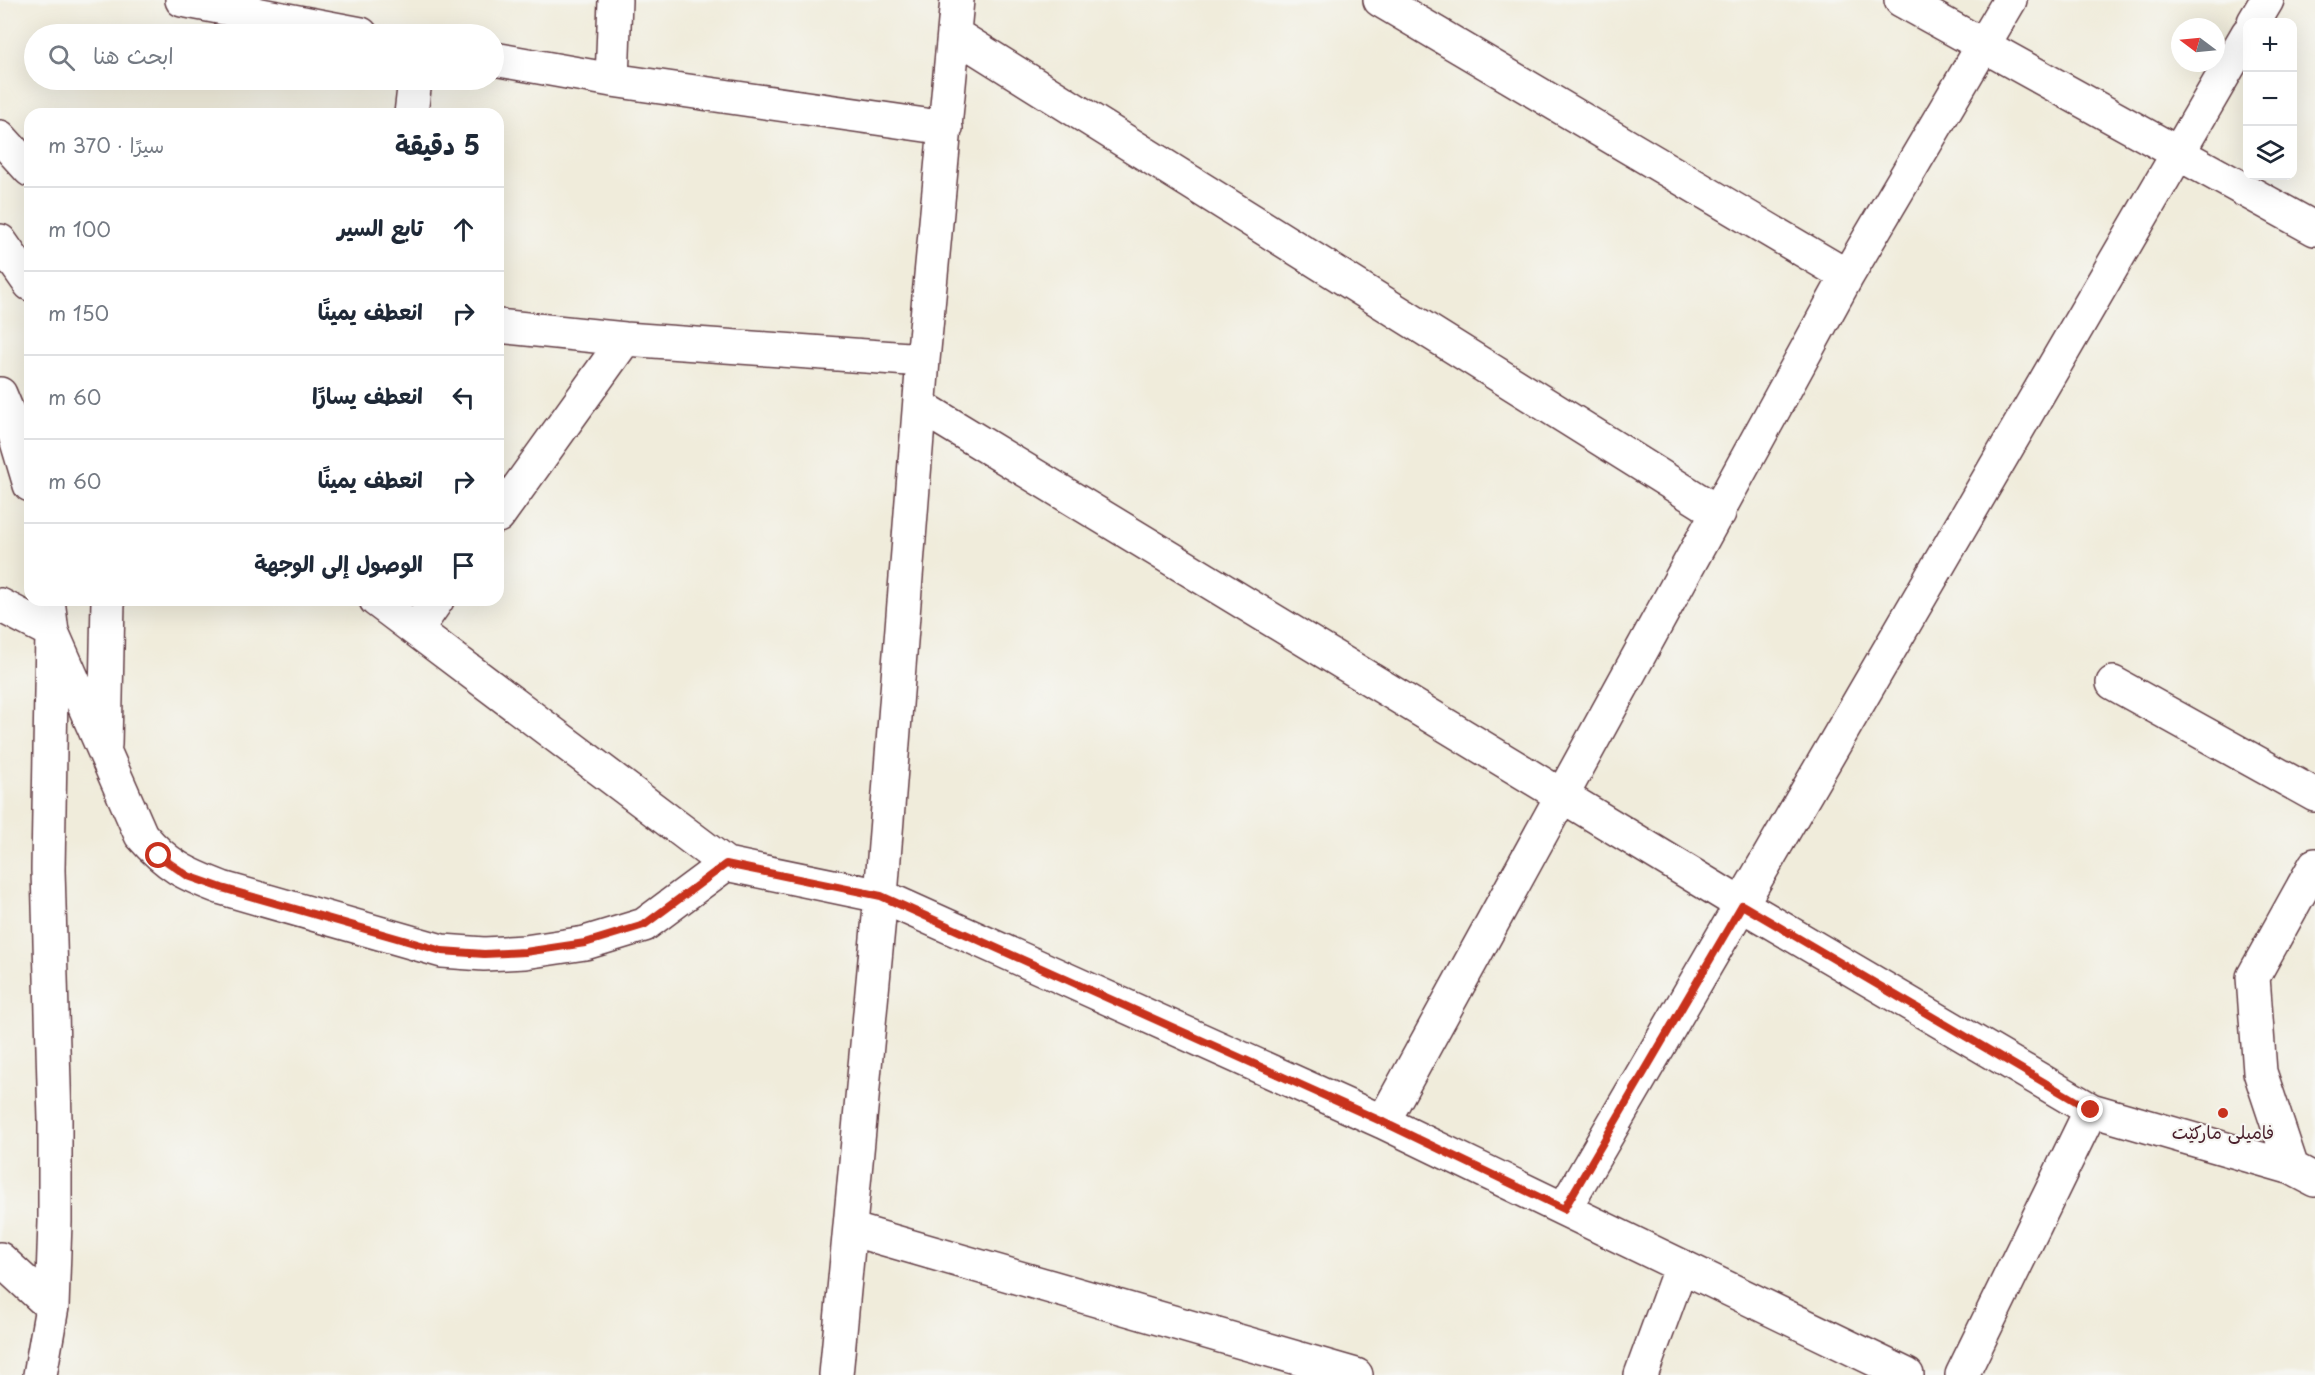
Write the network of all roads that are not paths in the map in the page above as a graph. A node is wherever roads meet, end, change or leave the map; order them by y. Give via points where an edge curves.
1 (182, 0) edge
2 (615, 0) edge
3 (957, 0) edge
4 (1380, 0) edge
5 (1901, 0) edge
6 (2010, 0) edge
7 (2267, 0) edge
8 (286, 10) edge
9 (2256, 18) edge
10 (330, 24) edge
11 (954, 34) junction
12 (2243, 40) edge
13 (1984, 46) junction
14 (504, 61) edge
15 (612, 80) junction
16 (414, 90) edge
17 (412, 108) edge
18 (946, 128) junction
19 (0, 137) edge
20 (2178, 153) junction
21 (24, 163) edge
22 (2315, 229) edge
23 (0, 241) edge
24 (24, 275) edge
25 (1847, 276) junction
26 (504, 327) edge
27 (625, 339) junction
28 (923, 360) junction
29 (0, 394) edge
30 (920, 406) junction
31 (24, 466) edge
32 (504, 508) edge
33 (1719, 513) junction
34 (0, 605) edge
35 (49, 606) edge
36 (108, 606) edge
37 (384, 606) edge
38 (433, 606) edge
39 (416, 630) junction
40 (52, 632) junction
41 (2114, 683) dead end
42 (105, 754) junction
43 (1562, 795) junction
44 (2315, 795) edge
45 (726, 864) junction
46 (2315, 865) edge
47 (881, 896) junction
48 (1742, 905) junction
49 (2091, 1110) junction
50 (1383, 1122) junction
51 (2304, 1174) edge
52 (1564, 1209) junction
53 (850, 1229) junction
54 (0, 1259) edge
55 (1681, 1266) junction
56 (52, 1307) junction
57 (40, 1375) edge
58 (836, 1375) edge
59 (1356, 1375) edge
60 (1641, 1375) edge
61 (1907, 1375) edge
62 (1962, 1375) edge

1 - 8 street
2 - 15 street
3 - 11 street
4 - 25 street
5 - 13 street
6 - 13 street
7 - 9 street
8 - 10 street
11 - 18 street
11 - 33 street
12 - 20 street
13 - 20 street
13 - 25 street
14 - 15 street
15 - 18 street
16 - 17 street
18 - 28 street
19 - 21 street
20 - 22 street
20 - 48 street
23 - 24 street
25 - 33 street
26 - 27 street
27 - 28 street
27 - 32 street
28 - 30 street
29 - 31 street
30 - 43 street
30 - 47 street
33 - 43 street
34 - 40 street
35 - 40 street
36 - 42 street
37 - 39 street
38 - 39 street
39 - 45 street
40 - 42 street
40 - 56 street via 48,870 55,1120
41 - 44 street
42 - 45 street via 141,835 159,856 188,876 442,951 525,952 585,943 644,925
43 - 48 street
43 - 50 street
45 - 47 street
46 - 51 street via 2253,977 2260,1072
47 - 50 street
47 - 53 street
48 - 49 street
48 - 52 street
49 - 51 street
49 - 62 street
50 - 52 street
52 - 55 street
53 - 58 street
53 - 59 street
54 - 56 street
55 - 60 street
55 - 61 street
56 - 57 street

